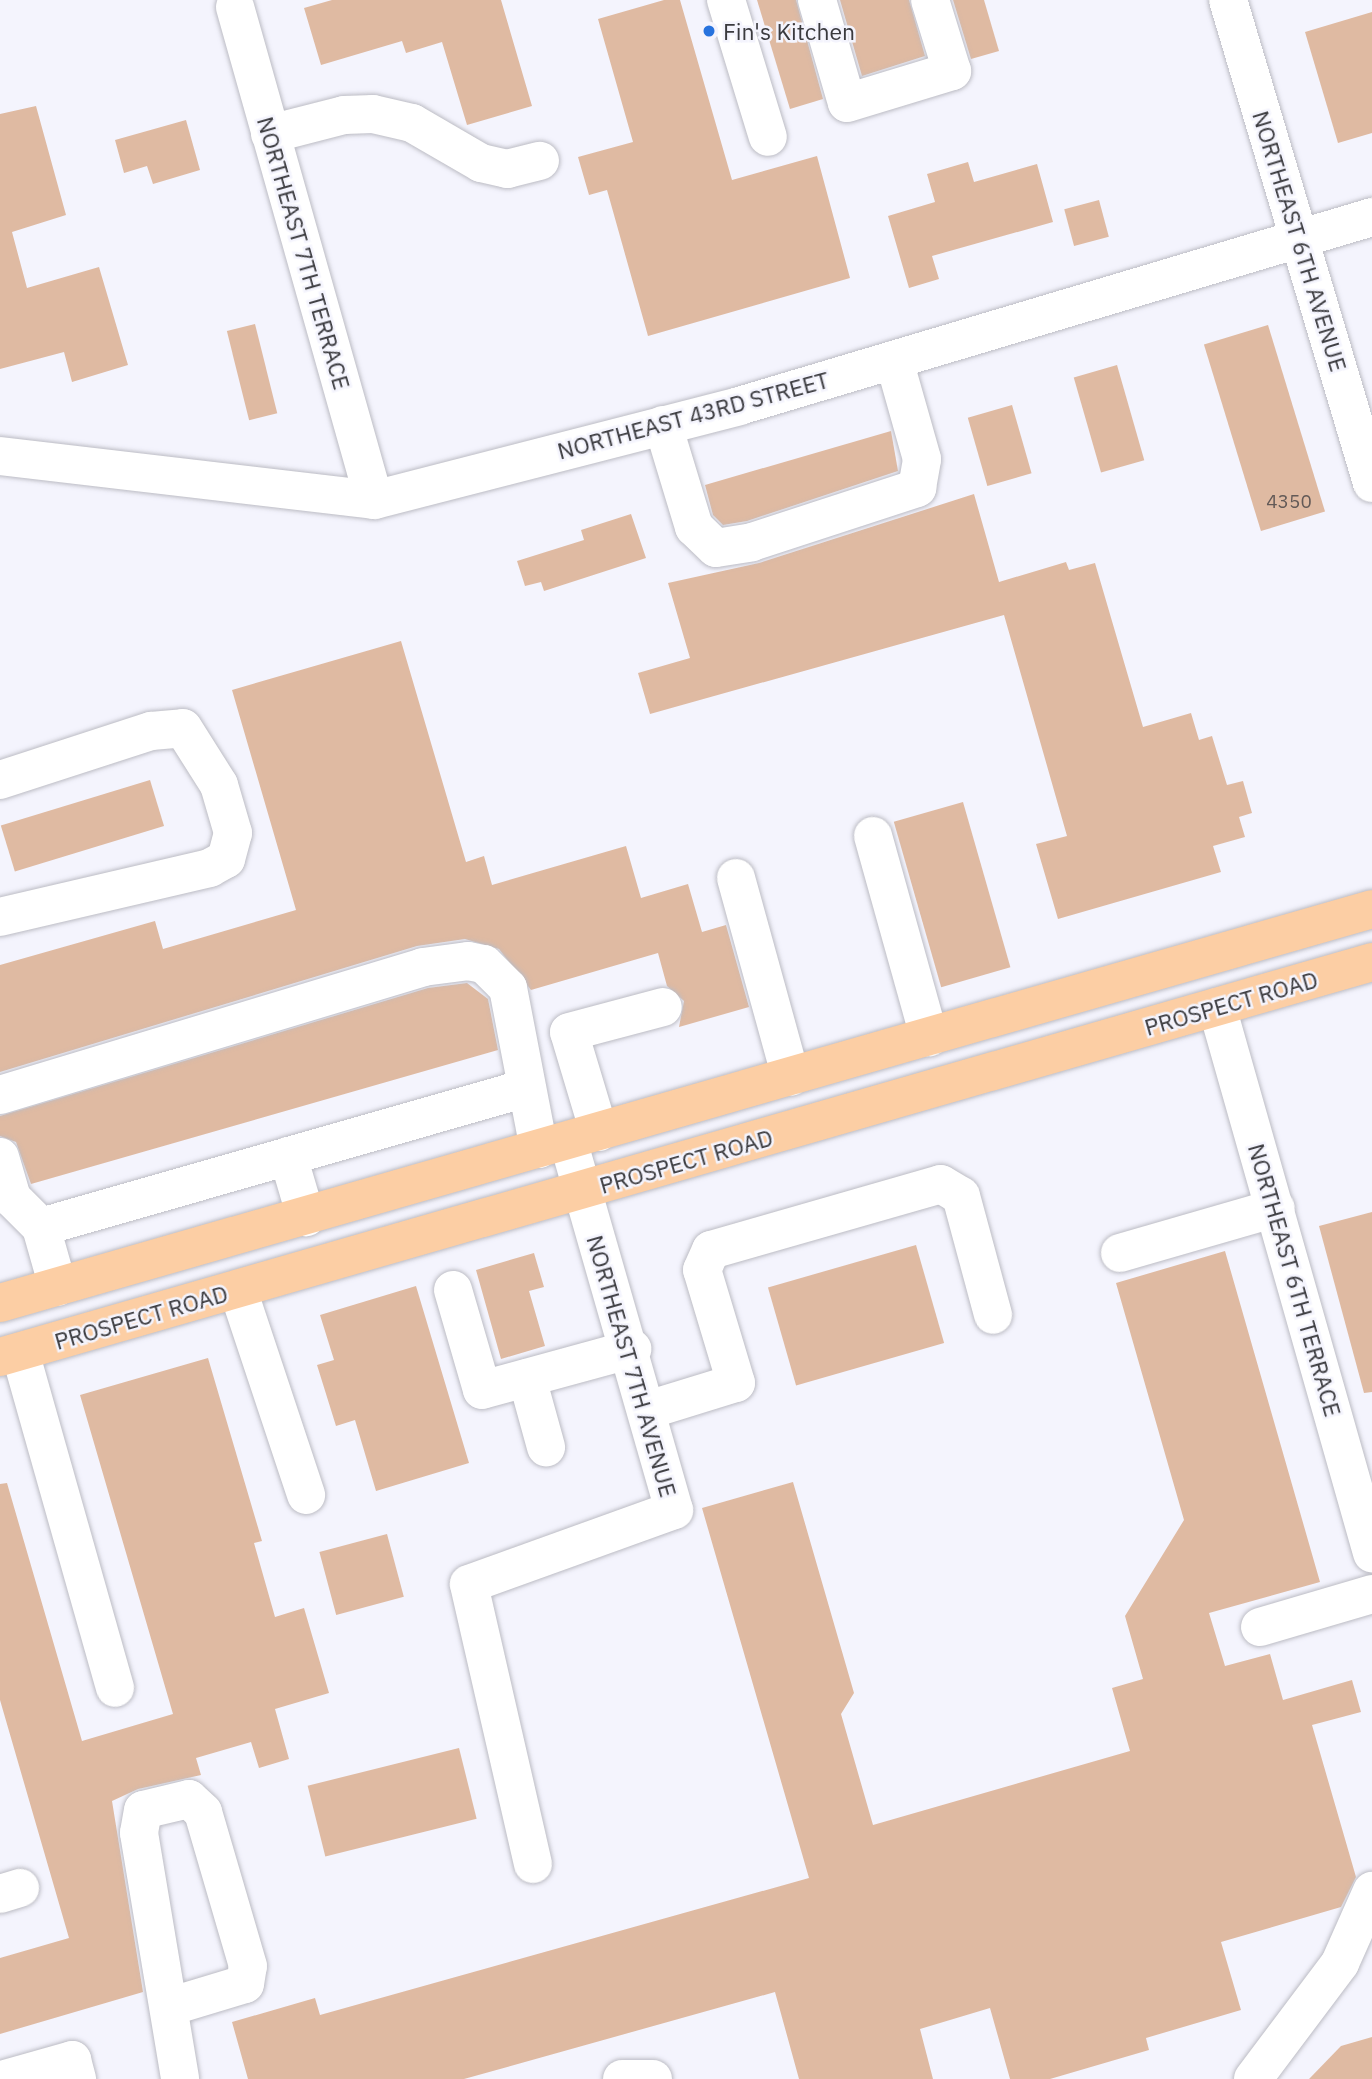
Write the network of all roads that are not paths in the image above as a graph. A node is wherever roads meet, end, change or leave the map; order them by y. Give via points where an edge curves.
1 (726, 0) edge
2 (817, 0) edge
3 (930, 0) edge
4 (1228, 0) edge
5 (235, 7) dead end
6 (270, 134) junction
7 (768, 137) dead end
8 (540, 161) dead end
9 (1372, 217) edge
10 (1299, 241) junction
11 (894, 360) junction
12 (663, 425) junction
13 (0, 456) edge
14 (1372, 483) edge
15 (374, 500) junction
16 (0, 780) edge
17 (873, 836) dead end
18 (736, 878) dead end
19 (1372, 909) edge
20 (0, 917) edge
21 (1372, 962) edge
22 (663, 1007) dead end
23 (1217, 1007) junction
24 (929, 1037) junction
25 (792, 1077) junction
26 (523, 1089) junction
27 (0, 1096) edge
28 (568, 1141) junction
29 (288, 1156) junction
30 (0, 1157) edge
31 (582, 1191) junction
32 (1276, 1208) junction
33 (306, 1217) junction
34 (41, 1227) junction
35 (1120, 1253) dead end
36 (58, 1287) junction
37 (238, 1290) junction
38 (453, 1290) dead end
39 (0, 1303) edge
40 (993, 1315) dead end
41 (632, 1349) junction
42 (10, 1354) edge
43 (527, 1378) junction
44 (648, 1410) junction
45 (545, 1447) dead end
46 (306, 1494) dead end
47 (1372, 1553) edge
48 (1372, 1594) edge
49 (1260, 1627) dead end
50 (115, 1688) dead end
51 (533, 1864) dead end
52 (1372, 1891) edge
53 (1356, 1959) edge
54 (172, 2006) junction
55 (5, 2079) edge
56 (77, 2079) edge
57 (180, 2079) edge
58 (622, 2079) edge
59 (653, 2079) edge
60 (1253, 2079) edge

1 - 7 street
2 - 3 street via 847,103 951,71
4 - 10 street, NORTHEAST 6TH AVENUE
5 - 6 street, NORTHEAST 7TH TERRACE
6 - 8 street via 344,115 373,114 412,123 481,163 507,169
6 - 15 street, NORTHEAST 7TH TERRACE
9 - 10 street, NORTHEAST 43RD STREET
10 - 11 street, NORTHEAST 43RD STREET
10 - 14 street, NORTHEAST 6TH AVENUE
11 - 12 street, NORTHEAST 43RD STREET
11 - 12 street via 922,459 916,488 752,542 716,548 694,527
12 - 15 street, NORTHEAST 43RD STREET
13 - 15 street, NORTHEAST 43RD STREET
16 - 20 street via 151,731 183,729 219,785 233,833 226,859 210,868
17 - 24 street
18 - 25 street
19 - 24 main road
21 - 23 main road, PROSPECT ROAD
22 - 28 street via 569,1032
23 - 31 main road, PROSPECT ROAD
23 - 32 street, NORTHEAST 6TH TERRACE
24 - 25 main road
25 - 28 main road
26 - 27 street via 508,988 484,964 468,961 423,967
26 - 28 street
26 - 29 street
28 - 31 street, NORTHEAST 7TH AVENUE
28 - 33 main road
29 - 33 street
29 - 34 street
30 - 34 street via 12,1198
31 - 37 main road, PROSPECT ROAD
31 - 41 street, NORTHEAST 7TH AVENUE
32 - 35 street
32 - 47 street, NORTHEAST 6TH TERRACE
33 - 36 main road
34 - 36 street
36 - 39 main road
37 - 42 main road, PROSPECT ROAD
37 - 46 street
38 - 43 street via 482,1390
40 - 44 street via 961,1196 940,1184 711,1250 702,1270 736,1383
41 - 43 street
41 - 44 street, NORTHEAST 7TH AVENUE
42 - 50 street
43 - 45 street
44 - 51 street, NORTHEAST 7TH AVENUE via 674,1510 469,1584
48 - 49 street
52 - 53 street
53 - 60 street
54 - 54 street via 245,1984 248,1966 203,1812 189,1799 143,1810 139,1833
54 - 57 street
55 - 56 street via 72,2060
58 - 59 street

